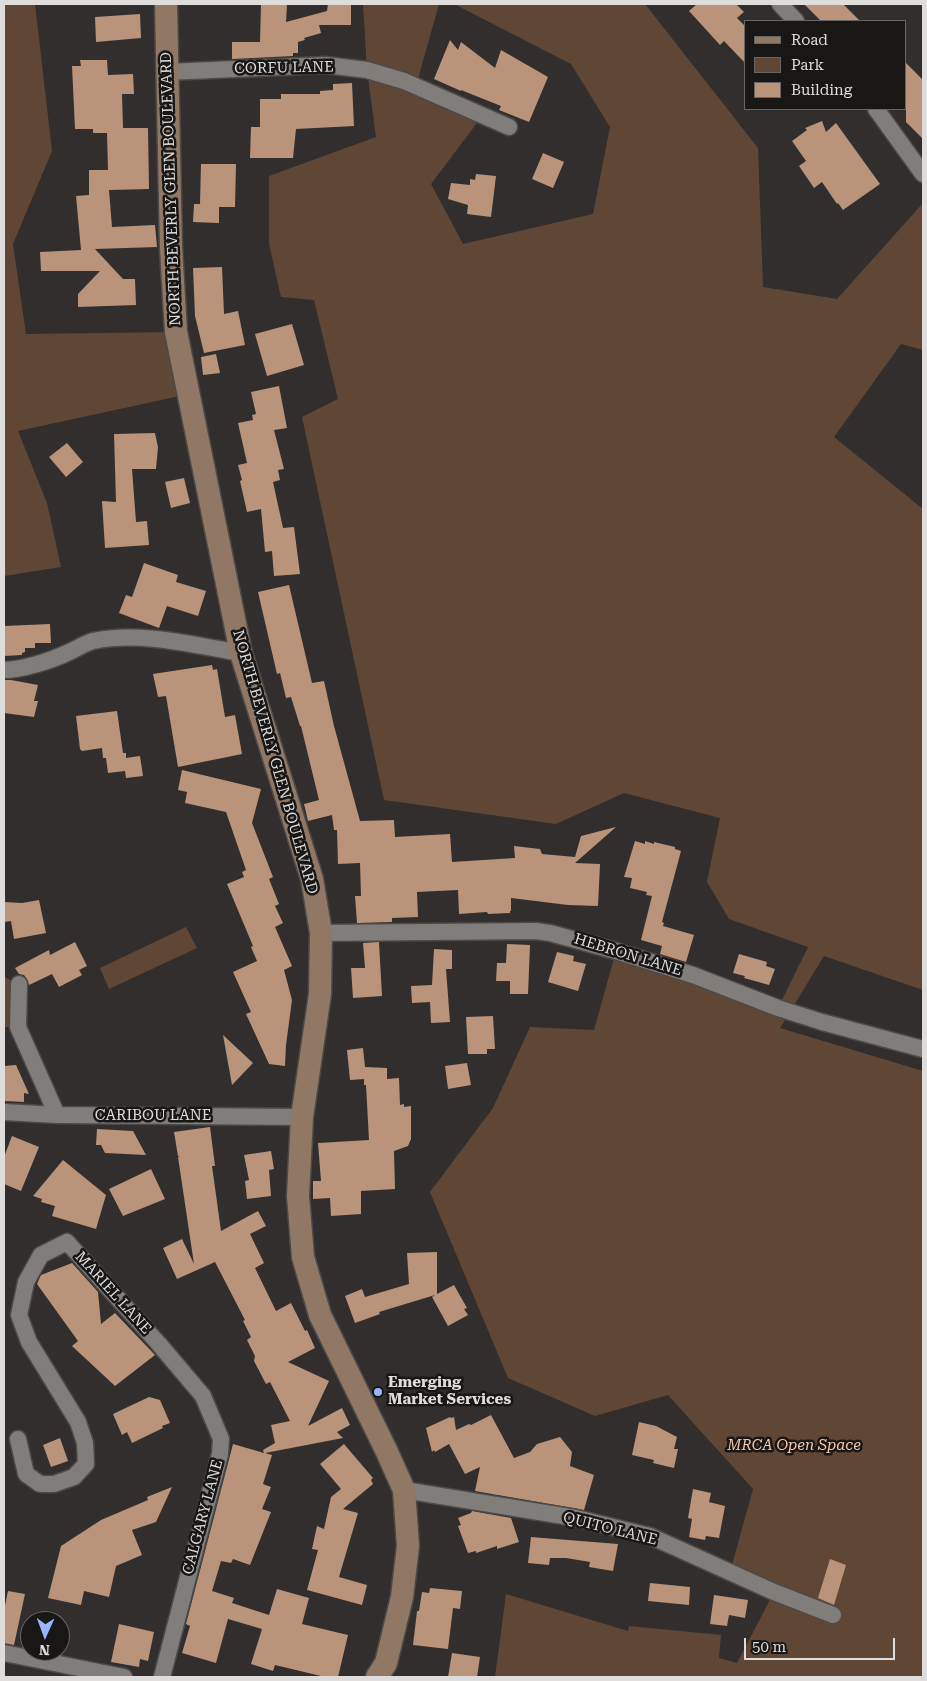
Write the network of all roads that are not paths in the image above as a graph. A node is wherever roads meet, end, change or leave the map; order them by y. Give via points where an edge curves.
1 (166, 4) edge
2 (780, 4) edge
3 (795, 20) edge
4 (167, 72) junction
5 (877, 110) edge
6 (509, 126) dead end
7 (923, 174) edge
8 (241, 653) junction
9 (4, 670) edge
10 (321, 933) junction
11 (19, 984) dead end
12 (923, 1049) edge
13 (4, 1112) edge
14 (57, 1115) junction
15 (302, 1116) junction
16 (159, 1344) joint
17 (18, 1439) dead end
18 (404, 1490) junction
19 (833, 1615) dead end
20 (4, 1653) edge
21 (124, 1677) edge
22 (162, 1677) edge
23 (377, 1677) edge

1 - 4 main road, NORTH BEVERLY GLEN BOULEVARD
2 - 3 street
4 - 6 street, CORFU LANE via 326,65 367,70 404,81
4 - 8 main road, NORTH BEVERLY GLEN BOULEVARD via 176,332
5 - 7 street
8 - 9 street via 142,637 116,637 90,641 68,653 16,670
8 - 10 main road, NORTH BEVERLY GLEN BOULEVARD via 312,880
10 - 12 street, HEBRON LANE via 550,933 692,975 822,1022
10 - 15 main road, NORTH BEVERLY GLEN BOULEVARD via 320,994
11 - 14 street via 18,1027
13 - 14 street, CARIBOU LANE
14 - 15 street, CARIBOU LANE
15 - 18 main road, NORTH BEVERLY GLEN BOULEVARD via 298,1196 304,1257 320,1315
16 - 17 street, MARIEL LANE via 67,1242 41,1255 26,1282 19,1315 29,1342 78,1422 85,1443 86,1464 74,1477 54,1484 40,1484 26,1474
16 - 22 street, CALGARY LANE via 203,1396 221,1439 220,1454
18 - 19 street, QUITO LANE via 576,1518 650,1536
18 - 23 main road, NORTH BEVERLY GLEN BOULEVARD via 408,1546 402,1597 386,1663
20 - 21 street

